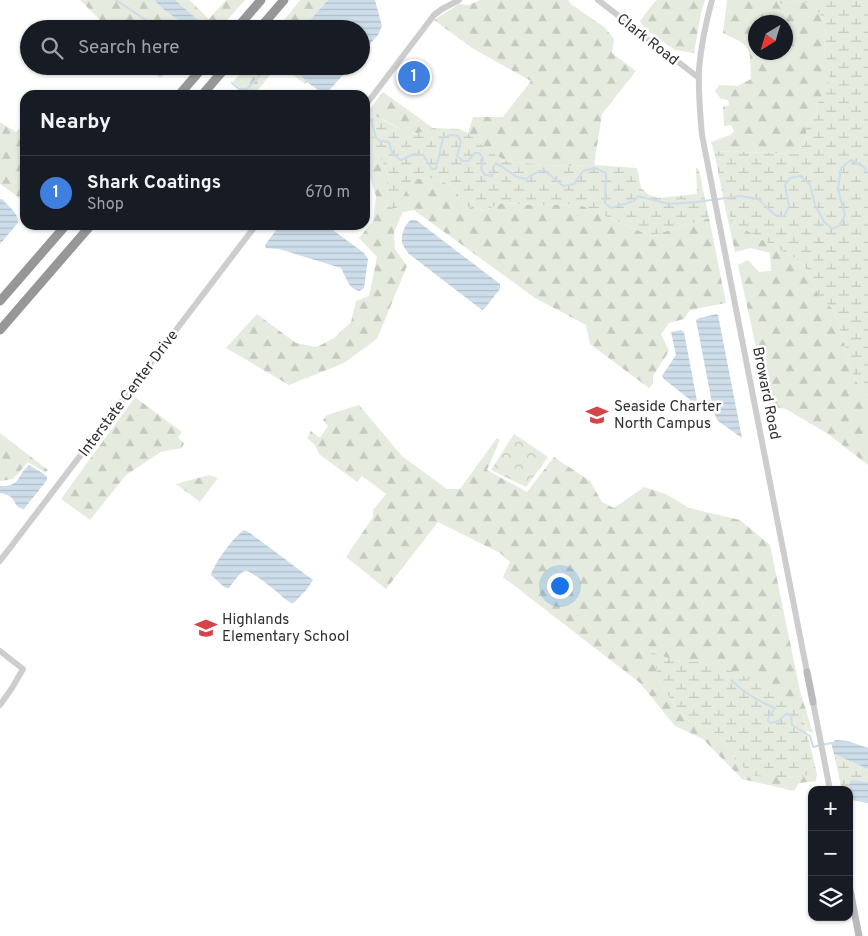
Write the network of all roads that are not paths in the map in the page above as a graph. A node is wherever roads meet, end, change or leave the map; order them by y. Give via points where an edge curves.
1 (261, 0) edge
2 (284, 0) edge
3 (459, 0) edge
4 (598, 0) edge
5 (712, 0) edge
6 (244, 20) edge
7 (267, 20) edge
8 (196, 75) edge
9 (219, 75) edge
10 (698, 78) junction
11 (183, 90) edge
12 (206, 90) edge
13 (370, 99) edge
14 (62, 230) edge
15 (86, 230) edge
16 (252, 230) edge
17 (0, 301) edge
18 (0, 330) edge
19 (0, 561) edge
20 (0, 652) edge
21 (807, 672) joint
22 (813, 702) joint
23 (0, 705) edge
24 (829, 786) edge
25 (853, 905) edge
26 (859, 936) edge

1 - 6 highway
2 - 7 highway
3 - 13 street via 434,15
4 - 10 street, Clark Road
5 - 10 street, Broward Road
8 - 11 highway
9 - 12 highway
10 - 21 street, Broward Road via 702,135 712,190
14 - 17 highway
15 - 18 highway
16 - 19 street, Interstate Center Drive
20 - 23 street via 23,669
21 - 22 main road, Broward Road
22 - 24 street, Broward Road
25 - 26 main road

